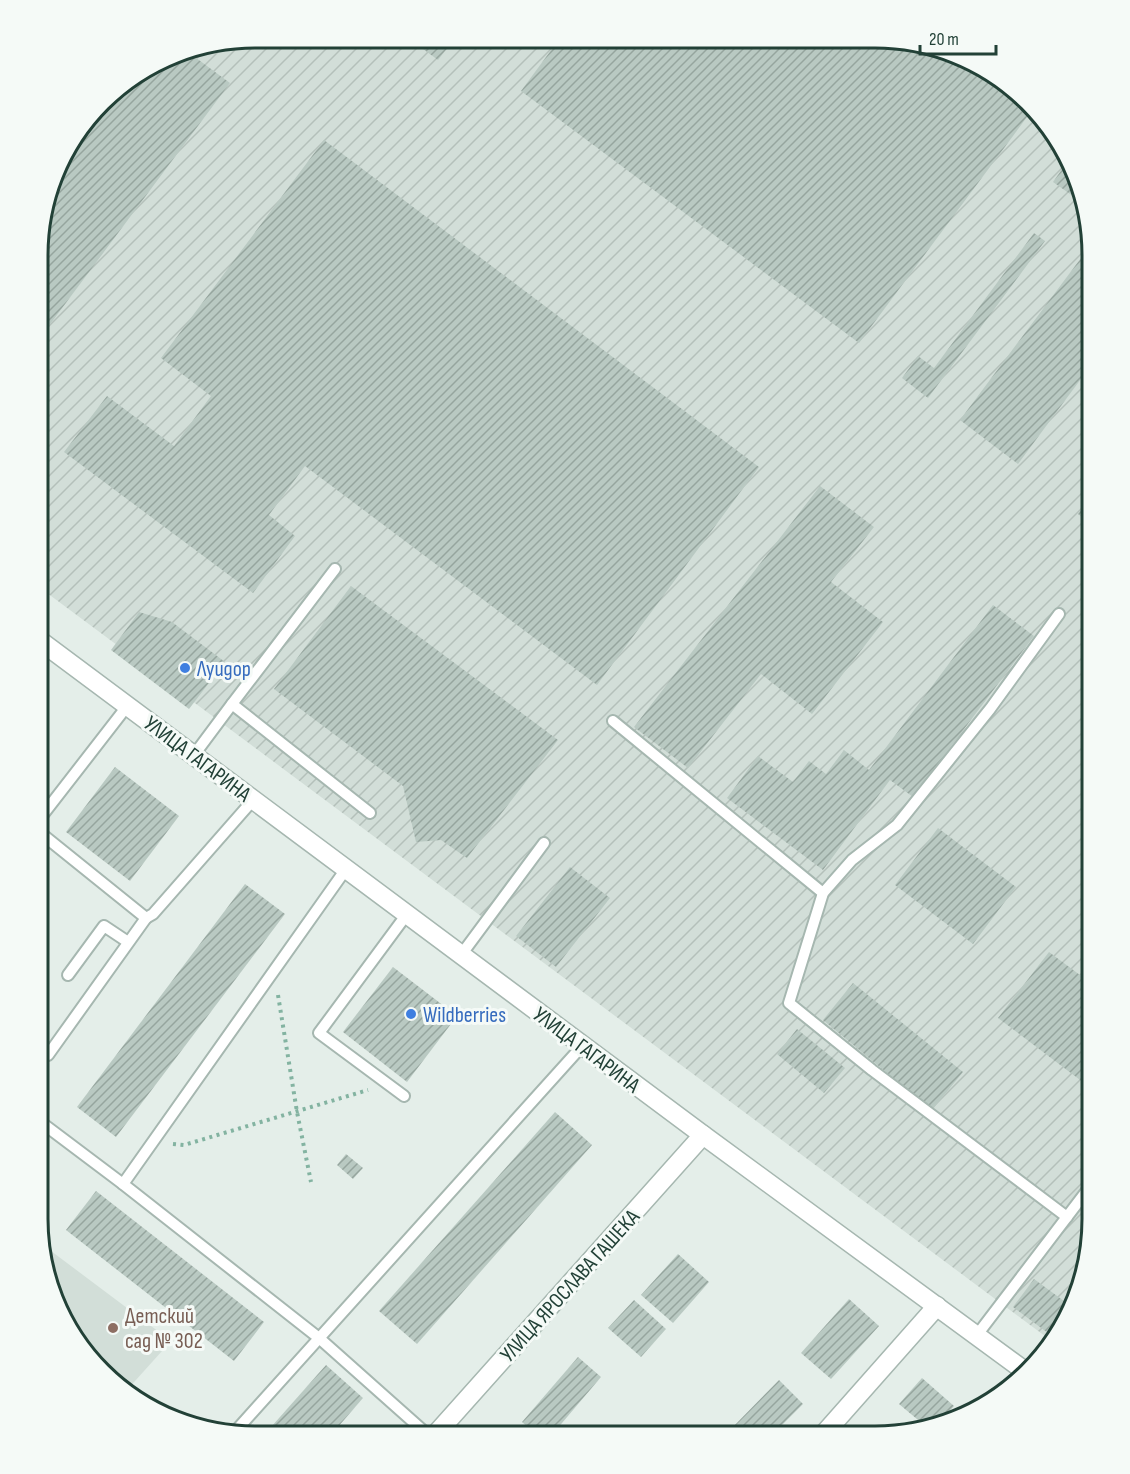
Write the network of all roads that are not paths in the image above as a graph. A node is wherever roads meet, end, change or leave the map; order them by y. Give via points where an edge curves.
1 (335, 568) dead end
2 (1059, 614) dead end
3 (48, 646) edge
4 (232, 704) junction
5 (128, 705) junction
6 (613, 722) dead end
7 (194, 755) junction
8 (253, 800) junction
9 (48, 808) edge
10 (370, 813) dead end
11 (48, 839) edge
12 (544, 843) dead end
13 (346, 869) junction
14 (823, 893) junction
15 (407, 914) junction
16 (146, 918) junction
17 (128, 942) junction
18 (461, 955) junction
19 (68, 975) dead end
20 (583, 1045) junction
21 (48, 1055) dead end
22 (404, 1096) dead end
23 (48, 1128) edge
24 (703, 1135) junction
25 (123, 1184) junction
26 (1082, 1197) edge
27 (1067, 1217) junction
28 (937, 1306) junction
29 (977, 1335) junction
30 (319, 1338) junction
31 (1019, 1368) edge
32 (241, 1425) edge
33 (418, 1426) edge
34 (443, 1426) edge
35 (831, 1426) edge

1 - 4 lane
2 - 14 lane via 990,709 897,825 852,860
3 - 5 street, УЛИЦА ГАГАРИНА
4 - 7 lane
4 - 10 lane
5 - 7 street, УЛИЦА ГАГАРИНА
5 - 9 lane
6 - 14 lane
7 - 8 street, УЛИЦА ГАГАРИНА
8 - 13 street, УЛИЦА ГАГАРИНА
8 - 16 lane
11 - 16 lane
12 - 18 lane
13 - 15 street, УЛИЦА ГАГАРИНА
13 - 25 lane
14 - 27 lane via 789,1003
15 - 18 street, УЛИЦА ГАГАРИНА
15 - 22 lane via 319,1033
16 - 17 lane
17 - 19 lane via 104,926
17 - 21 lane
18 - 20 street, УЛИЦА ГАГАРИНА
20 - 24 street, УЛИЦА ГАГАРИНА
20 - 30 lane
23 - 25 lane
24 - 28 street, УЛИЦА ГАГАРИНА
24 - 34 street, УЛИЦА ЯРОСЛАВА ГАШЕКА
25 - 30 lane
26 - 27 lane
27 - 29 lane
28 - 29 street, УЛИЦА ГАГАРИНА
28 - 35 street
29 - 31 street, УЛИЦА ГАГАРИНА
30 - 32 lane
30 - 33 lane

